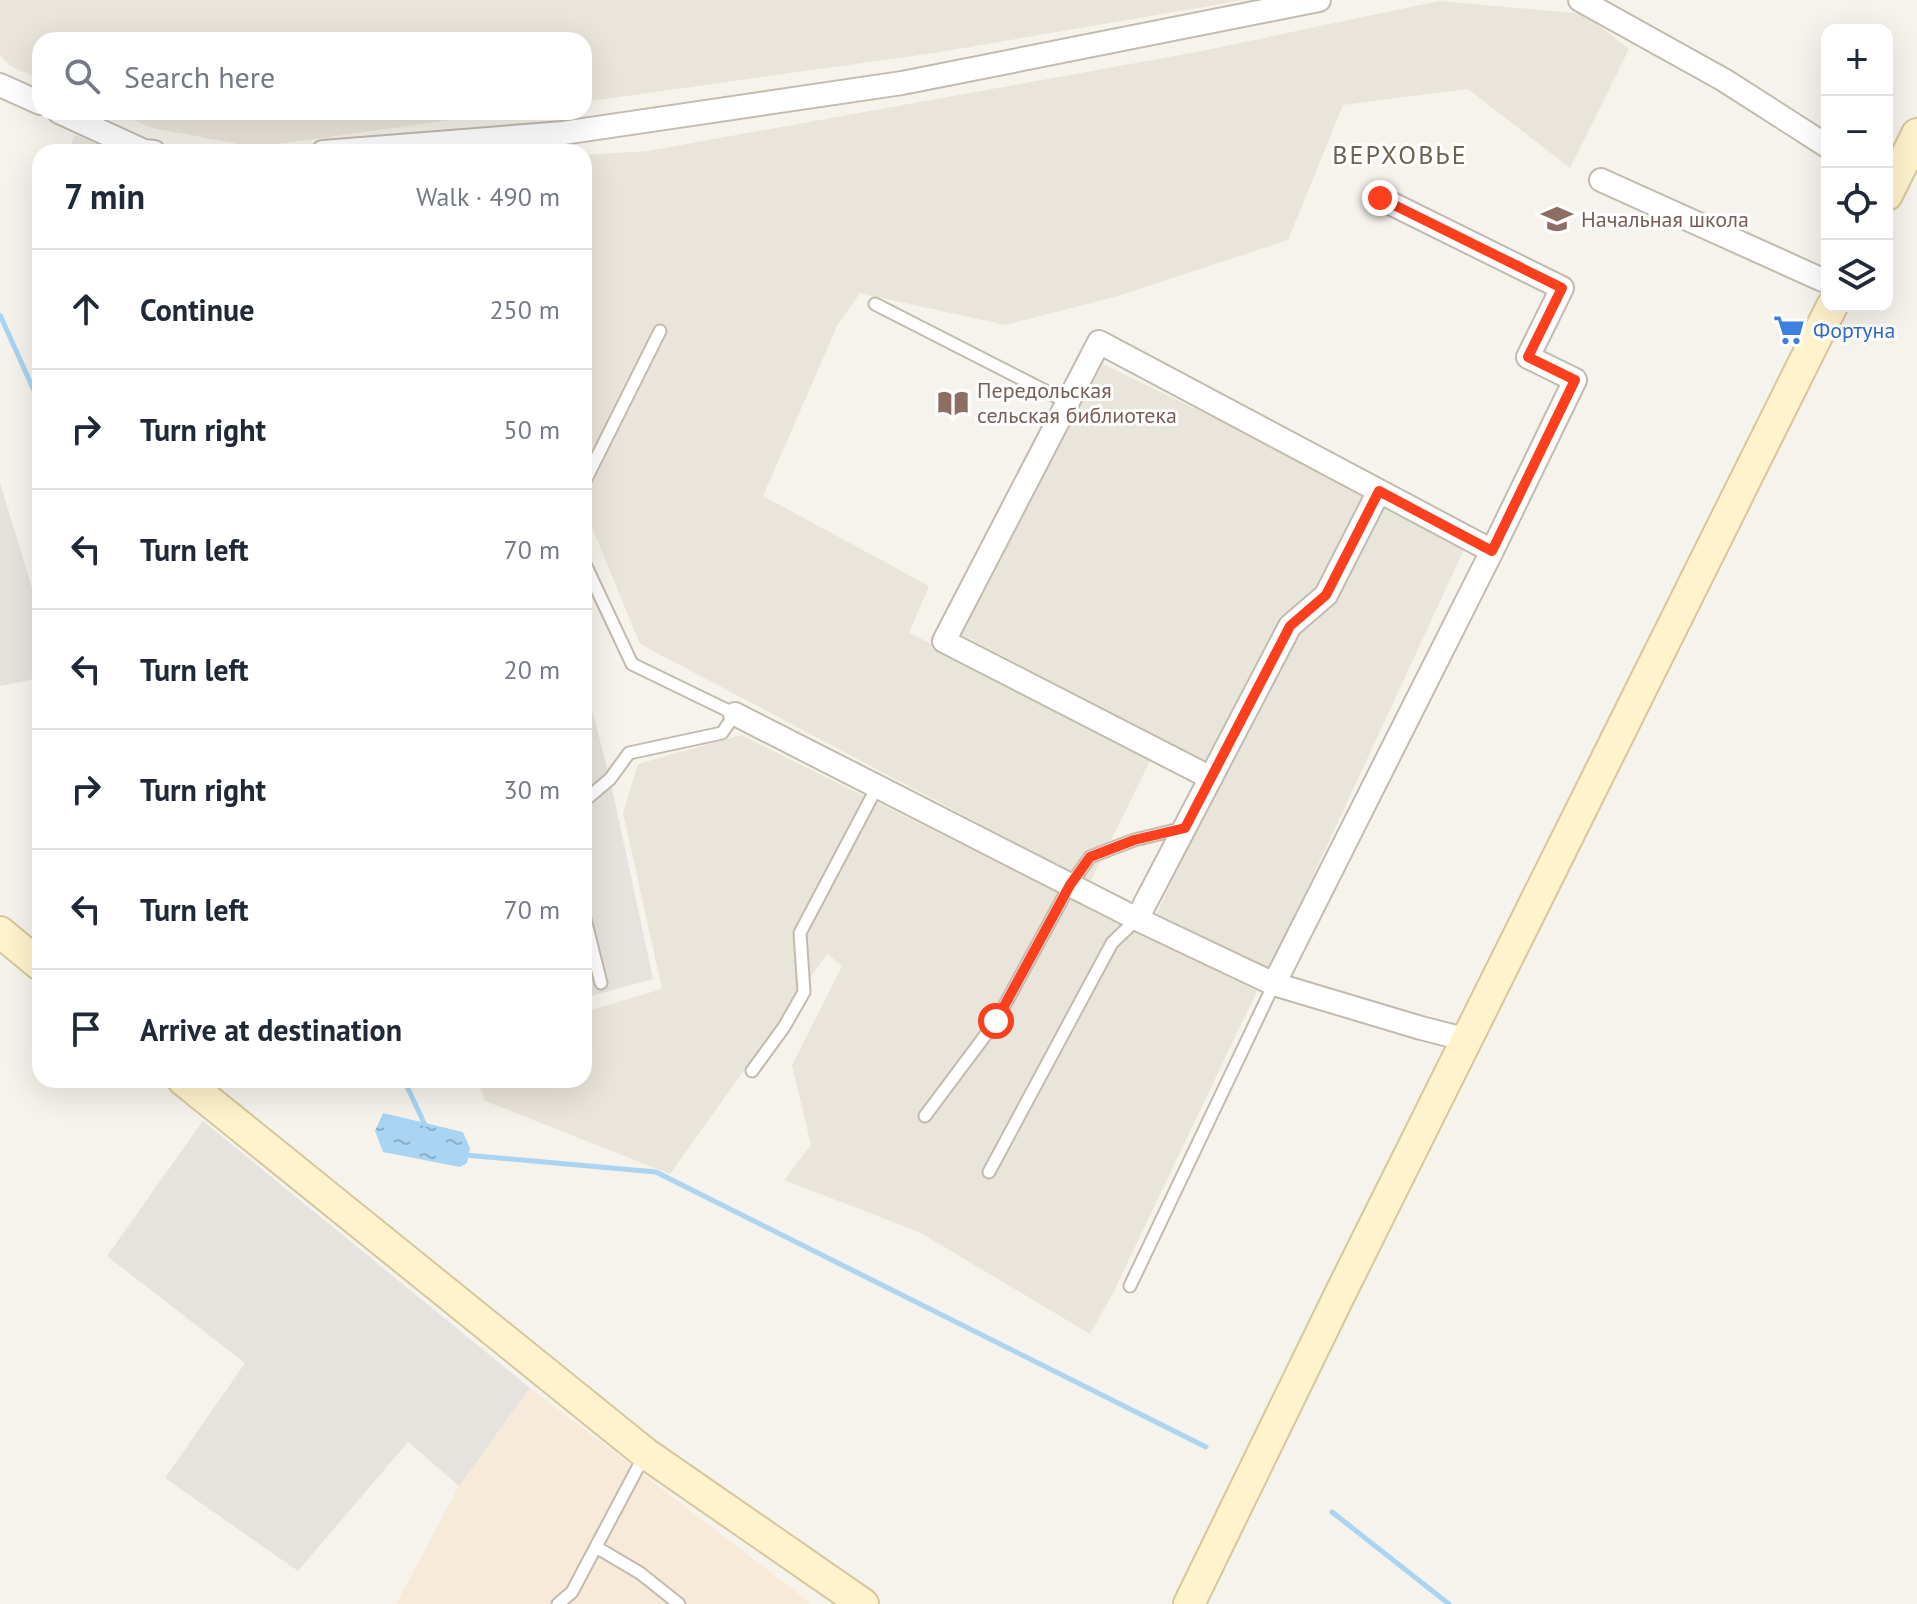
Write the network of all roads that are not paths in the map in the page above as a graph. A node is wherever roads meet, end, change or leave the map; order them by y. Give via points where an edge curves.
1 (1319, 0) edge
2 (1580, 0) edge
3 (0, 85) edge
4 (32, 99) edge
5 (76, 120) edge
6 (1917, 134) edge
7 (1821, 142) edge
8 (129, 144) edge
9 (424, 144) edge
10 (1601, 180) dead end
11 (1893, 180) edge
12 (1380, 198) dead end
13 (1821, 279) edge
14 (875, 304) dead end
15 (1829, 312) edge
16 (660, 331) dead end
17 (1067, 402) junction
18 (592, 467) edge
19 (1379, 491) junction
20 (1492, 551) junction
21 (592, 580) edge
22 (735, 714) junction
23 (1211, 778) junction
24 (877, 787) junction
25 (592, 794) edge
26 (1185, 828) junction
27 (1070, 885) junction
28 (1137, 919) junction
29 (0, 932) edge
30 (592, 947) edge
31 (32, 958) edge
32 (601, 983) dead end
33 (1274, 984) junction
34 (1468, 1040) junction
35 (752, 1071) dead end
36 (193, 1088) edge
37 (925, 1116) dead end
38 (989, 1172) dead end
39 (1130, 1286) dead end
40 (645, 1453) junction
41 (596, 1547) junction
42 (558, 1604) edge
43 (679, 1604) edge
44 (863, 1604) edge
45 (1189, 1604) edge

1 - 9 street via 902,83 563,133
2 - 7 street via 1724,80
3 - 4 street
5 - 8 street
6 - 11 main road
10 - 13 street
12 - 20 street via 1562,288 1528,357 1575,380
14 - 17 lane
15 - 34 main road
16 - 18 lane
17 - 19 street via 1099,342
17 - 23 street via 944,641
19 - 20 street
19 - 23 street via 1326,595 1290,626
20 - 33 street
21 - 22 lane via 632,664
22 - 24 street
22 - 25 lane via 722,733 629,753
23 - 26 street
24 - 27 street
24 - 35 lane via 800,933 804,992
26 - 27 lane via 1090,857
26 - 28 street
27 - 28 street
27 - 37 lane via 996,1021
28 - 33 street
28 - 38 lane via 1112,943
29 - 31 main road
30 - 32 lane
33 - 34 street
33 - 39 lane
34 - 45 main road
36 - 40 main road
40 - 41 lane
40 - 44 main road
41 - 42 lane via 572,1592
41 - 43 lane

